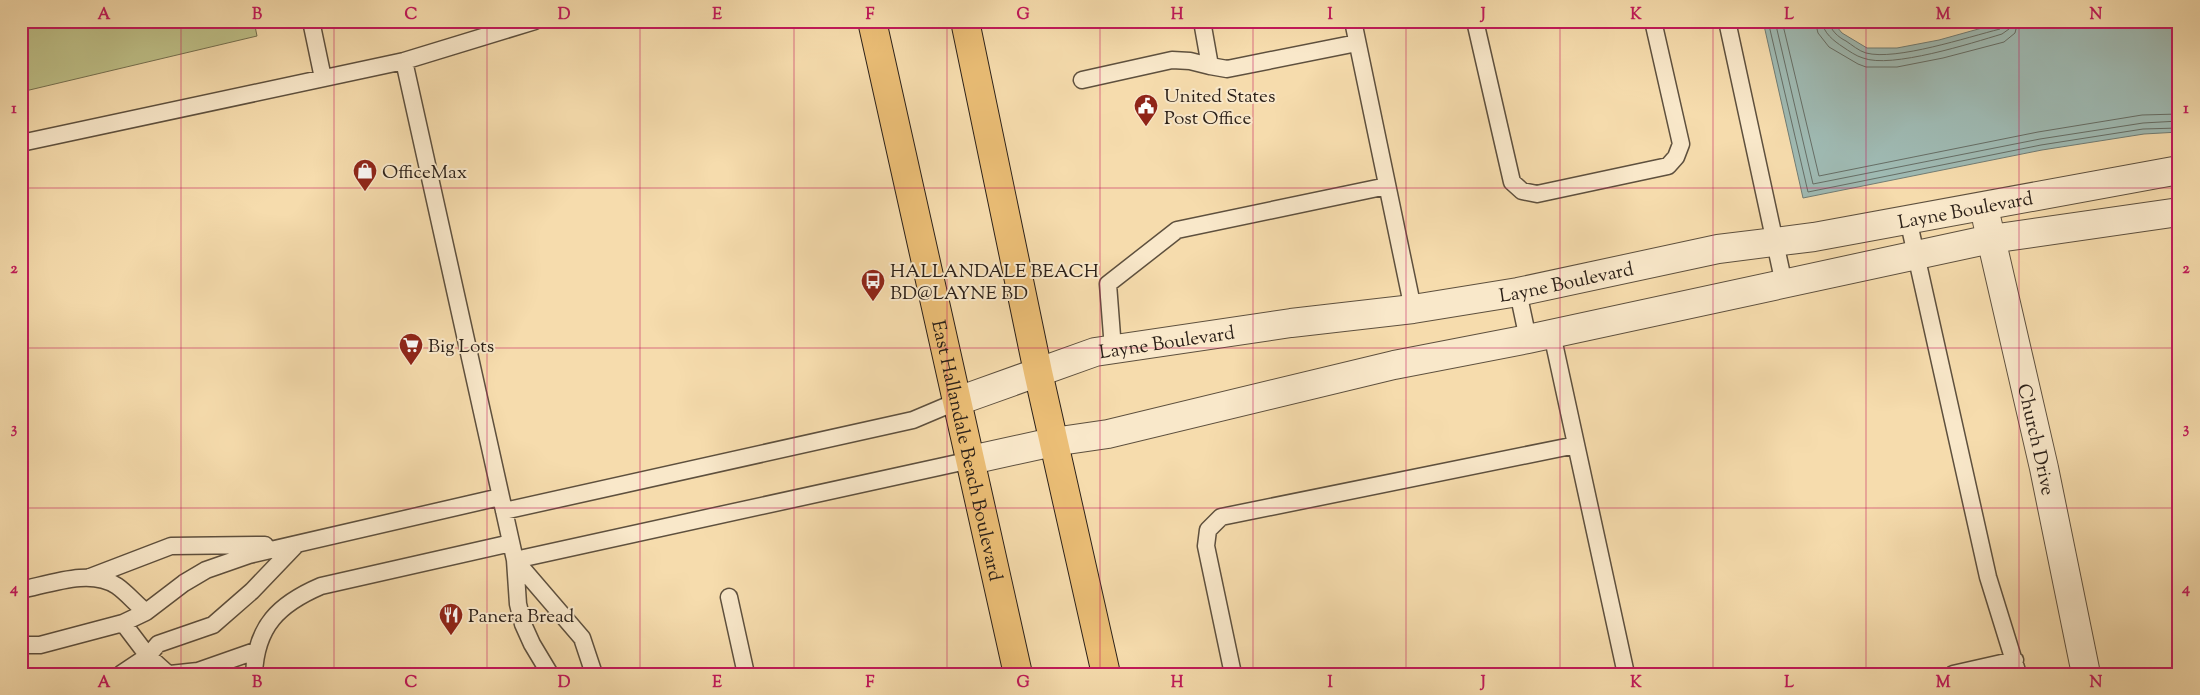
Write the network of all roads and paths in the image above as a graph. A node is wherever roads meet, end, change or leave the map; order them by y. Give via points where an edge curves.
1 (311, 21) edge
2 (535, 21) edge
3 (872, 21) edge
4 (965, 21) edge
5 (1202, 21) edge
6 (1353, 21) edge
7 (1475, 21) edge
8 (1653, 21) edge
9 (1727, 21) edge
10 (1357, 43) junction
11 (404, 61) junction
12 (1210, 66) junction
13 (323, 78) junction
14 (1082, 80) dead end
15 (21, 143) edge
16 (2179, 170) edge
17 (1387, 186) junction
18 (1985, 205) junction
19 (2179, 212) edge
20 (1908, 219) junction
21 (1990, 239) junction
22 (1774, 241) junction
23 (1916, 255) junction
24 (1784, 284) junction
25 (1518, 292) junction
26 (1413, 309) junction
27 (1540, 337) junction
28 (1113, 349) junction
29 (1038, 372) junction
30 (958, 401) junction
31 (1053, 442) junction
32 (1576, 445) junction
33 (971, 460) junction
34 (502, 504) junction
35 (511, 543) junction
36 (297, 544) junction
37 (514, 560) junction
38 (90, 576) junction
39 (21, 590) edge
40 (730, 596) dead end
41 (146, 612) junction
42 (123, 623) junction
43 (21, 645) edge
44 (255, 651) junction
45 (148, 656) junction
46 (2016, 667) edge
47 (122, 674) edge
48 (169, 674) edge
49 (254, 674) edge
50 (550, 674) edge
51 (594, 674) edge
52 (746, 674) edge
53 (1018, 674) edge
54 (1106, 674) edge
55 (1233, 674) edge
56 (1626, 674) edge
57 (1953, 674) edge
58 (2086, 674) edge

1 - 13 lane
2 - 11 lane
3 - 30 main road, East Hallandale Beach Boulevard
4 - 29 main road
5 - 12 lane
6 - 10 lane
7 - 8 lane via 1512,182 1522,191 1537,194 1668,166 1676,157 1681,144
9 - 22 lane
10 - 12 lane via 1226,69
10 - 17 lane
11 - 13 lane
11 - 34 lane
12 - 14 lane via 1172,60
13 - 15 lane
16 - 18 street, Layne Boulevard
17 - 26 lane
17 - 28 lane via 1177,230 1108,284
18 - 20 street, Layne Boulevard
18 - 21 street, Church Drive
19 - 21 street, Layne Boulevard
20 - 22 street, Layne Boulevard via 1814,237
20 - 23 lane
21 - 23 street, Layne Boulevard
21 - 58 street, Church Drive via 2044,468
22 - 24 lane
22 - 25 street, Layne Boulevard via 1718,249
23 - 24 street, Layne Boulevard
23 - 46 lane via 1988,577
24 - 27 street, Layne Boulevard
25 - 26 street, Layne Boulevard
25 - 27 lane
26 - 28 street, Layne Boulevard
27 - 31 street, Layne Boulevard via 1394,365 1108,434
27 - 32 lane
28 - 29 street, Layne Boulevard
29 - 30 street, Layne Boulevard
29 - 31 main road
30 - 33 main road, East Hallandale Beach Boulevard
30 - 34 lane via 913,420
31 - 33 street, Layne Boulevard
31 - 54 main road
32 - 55 lane via 1221,517 1208,530 1206,546
32 - 56 lane
33 - 37 lane
33 - 53 main road, East Hallandale Beach Boulevard
34 - 35 lane
34 - 36 lane
35 - 37 lane
35 - 44 lane via 321,586 298,596 280,611 266,627
36 - 38 lane via 171,546
36 - 41 lane via 249,555 206,570
36 - 45 lane via 252,591 213,625 158,644
37 - 50 lane via 518,604 524,624
37 - 51 lane via 582,638
38 - 39 lane
38 - 41 lane via 117,586
40 - 52 lane
41 - 42 lane
42 - 43 lane via 40,645
42 - 45 lane
44 - 48 lane via 198,671
44 - 49 lane
45 - 47 lane
45 - 48 lane
46 - 57 lane

